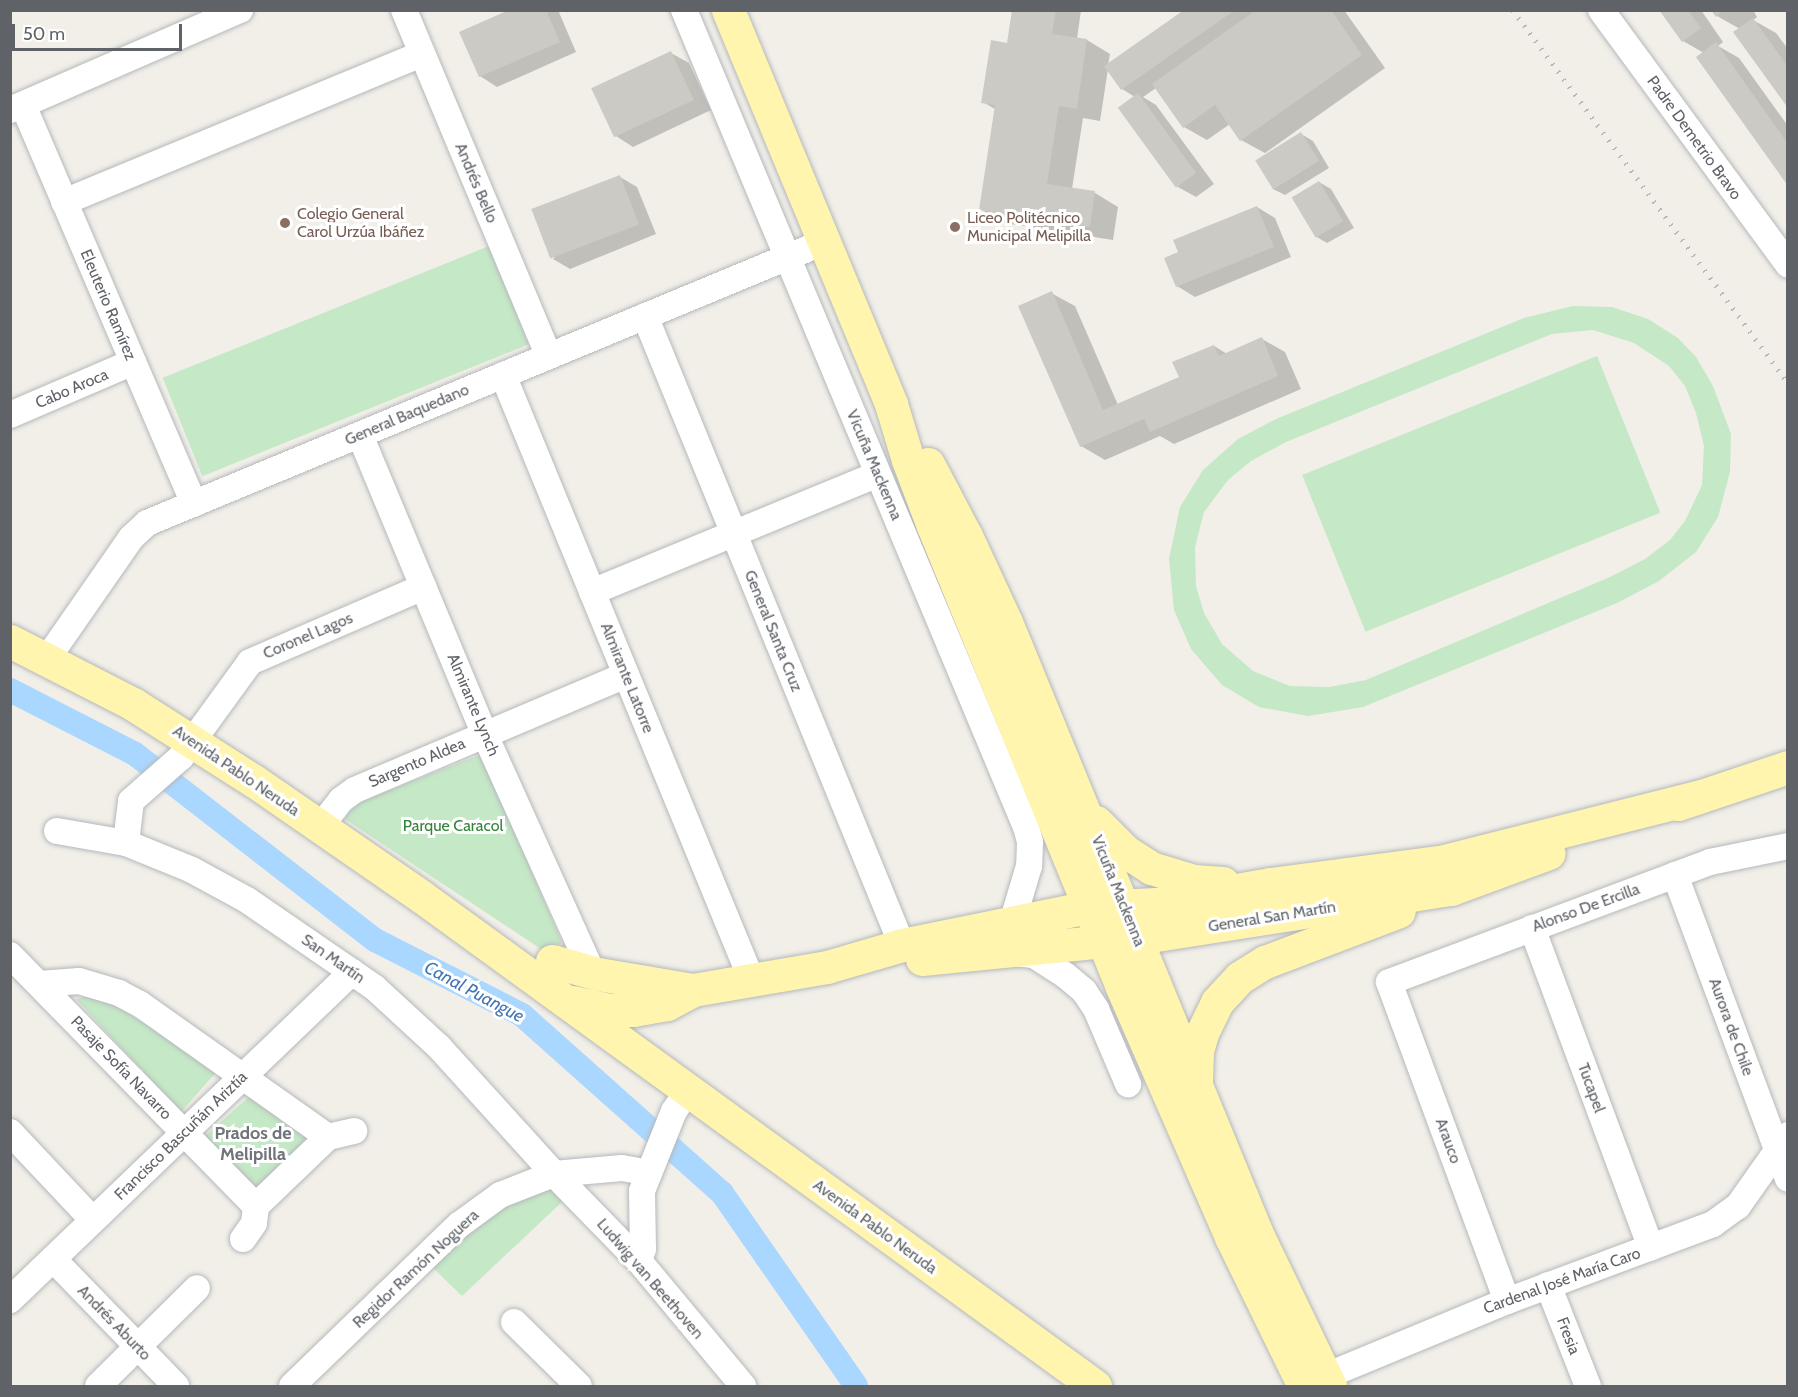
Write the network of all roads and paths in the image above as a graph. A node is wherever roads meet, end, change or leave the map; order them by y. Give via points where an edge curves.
1 (240, 10) edge
2 (404, 10) edge
3 (684, 10) edge
4 (728, 10) edge
5 (1600, 10) edge
6 (422, 54) junction
7 (17, 108) edge
8 (64, 201) junction
9 (824, 242) junction
10 (787, 257) junction
11 (1788, 265) edge
12 (645, 316) junction
13 (549, 356) junction
14 (133, 362) junction
15 (503, 375) junction
16 (891, 404) junction
17 (10, 415) edge
18 (360, 435) junction
19 (878, 474) junction
20 (194, 504) junction
21 (733, 534) junction
22 (423, 587) junction
23 (592, 592) junction
24 (10, 641) edge
25 (46, 659) junction
26 (626, 675) junction
27 (485, 735) junction
28 (187, 749) junction
29 (1788, 767) edge
30 (1700, 796) junction
31 (1085, 809) junction
32 (320, 827) junction
33 (57, 831) dead end
34 (127, 834) junction
35 (1788, 846) edge
36 (1675, 876) junction
37 (1270, 884) junction
38 (1451, 890) junction
39 (1124, 905) junction
40 (1089, 907) junction
41 (451, 918) junction
42 (1532, 928) junction
43 (1011, 937) junction
44 (1137, 938) junction
45 (1104, 942) junction
46 (902, 945) junction
47 (10, 955) edge
48 (552, 961) junction
49 (827, 967) junction
50 (352, 972) junction
51 (592, 972) junction
52 (752, 981) junction
53 (1389, 982) joint
54 (39, 984) junction
55 (680, 997) junction
56 (561, 999) junction
57 (609, 1010) junction
58 (648, 1057) junction
59 (244, 1076) junction
60 (1128, 1084) dead end
61 (1196, 1089) junction
62 (688, 1091) junction
63 (354, 1131) dead end
64 (10, 1132) edge
65 (184, 1133) junction
66 (328, 1137) junction
67 (1782, 1143) edge
68 (649, 1173) junction
69 (554, 1174) junction
70 (1788, 1179) edge
71 (256, 1206) junction
72 (93, 1220) junction
73 (243, 1239) dead end
74 (1651, 1248) junction
75 (53, 1259) junction
76 (639, 1261) junction
77 (1548, 1286) junction
78 (197, 1288) dead end
79 (11, 1298) edge
80 (1507, 1301) junction
81 (514, 1322) dead end
82 (138, 1347) junction
83 (1315, 1384) edge
84 (98, 1386) edge
85 (176, 1386) edge
86 (292, 1386) edge
87 (579, 1386) edge
88 (744, 1386) edge
89 (1095, 1386) edge
90 (1588, 1386) edge

1 - 7 street
2 - 6 street, Andrés Bello
3 - 10 street, Vicuña Mackenna
4 - 9 main road, Vicuña Mackenna
5 - 11 street, Padre Demetrio Bravo
6 - 8 street
6 - 13 street, Andrés Bello
7 - 8 street, Eleuterio Ramírez
8 - 14 street, Eleuterio Ramírez
9 - 10 street, General Baquedano
9 - 16 main road, Vicuña Mackenna
10 - 12 street, General Baquedano
10 - 19 street, Vicuña Mackenna
12 - 13 street, General Baquedano
12 - 21 street, General Santa Cruz
13 - 15 street, General Baquedano
14 - 17 street, Cabo Aroca
14 - 20 street, Eleuterio Ramírez
15 - 18 street, General Baquedano
15 - 23 street, Almirante Latorre
16 - 31 main road, Vicuña Mackenna via 966,536
16 - 40 main road, Vicuña Mackenna via 933,526
18 - 20 street, General Baquedano
18 - 22 street, Almirante Lynch
19 - 21 street
19 - 43 street, Vicuña Mackenna via 1026,827 1029,866
20 - 25 street, General Baquedano via 147,523 136,532
21 - 23 street
21 - 46 street, General Santa Cruz
22 - 27 street, Almirante Lynch
22 - 28 street, Coronel Lagos via 255,658 241,671
23 - 26 street, Almirante Latorre
24 - 25 main road, Avenida Pablo Neruda
25 - 28 main road, Avenida Pablo Neruda via 133,704
26 - 27 street, Sargento Aldea
26 - 52 street, Almirante Latorre
27 - 32 street, Sargento Aldea via 355,790 341,800
27 - 51 street, Almirante Lynch
28 - 32 main road, Avenida Pablo Neruda
28 - 34 street, Coronel Lagos via 131,801
29 - 30 main road, General San Martín
30 - 37 main road, General San Martín via 1440,862
30 - 38 main road, General San Martín
31 - 37 main road via 1125,851 1162,872 1215,883
31 - 39 main road, Vicuña Mackenna
32 - 41 main road, Avenida Pablo Neruda
33 - 34 street, San Martín via 103,837
34 - 50 street, San Martín via 218,883
35 - 36 street, Alonso De Ercilla via 1721,860
36 - 42 street, Alonso De Ercilla
36 - 67 street, Aurora de Chile
37 - 39 main road, General San Martín via 1190,899
38 - 44 main road, General San Martín
38 - 61 main road via 1265,962 1239,978 1217,1002 1202,1033 1195,1070
39 - 40 main road, General San Martín
39 - 44 main road, Vicuña Mackenna
40 - 43 main road, General San Martín
40 - 45 main road, Vicuña Mackenna
41 - 48 main road, Avenida Pablo Neruda
41 - 56 main road, Avenida Pablo Neruda
42 - 53 street, Alonso De Ercilla
42 - 74 street, Tucapel
43 - 45 main road, General San Martín
43 - 46 main road, General San Martín
43 - 49 main road, General San Martín
43 - 60 street via 1084,991 1096,1008
44 - 45 main road, General San Martín
44 - 61 main road, Vicuña Mackenna
45 - 83 main road, Vicuña Mackenna via 1231,1237
46 - 49 main road, General San Martín
47 - 54 street, Pasaje Sofía Navarro
48 - 51 main road, General San Martín
48 - 57 main road, Avenida Pablo Neruda
49 - 52 main road, General San Martín
50 - 59 street, Francisco Bascuñán Ariztía
50 - 69 street, San Martín via 397,1006 440,1047
51 - 55 main road, General San Martín
52 - 55 main road, General San Martín
53 - 80 street, Arauco
54 - 59 street via 79,981 119,993 160,1016
54 - 65 street, Pasaje Sofía Navarro
55 - 57 main road, General San Martín via 633,1010
55 - 58 main road via 647,1027
56 - 57 main road, General San Martín
56 - 58 main road, Avenida Pablo Neruda
57 - 58 main road, Avenida Pablo Neruda
58 - 62 main road, Avenida Pablo Neruda
59 - 65 street, Francisco Bascuñán Ariztía
59 - 66 street
61 - 83 main road, Vicuña Mackenna
62 - 68 street via 674,1111
62 - 89 main road, Avenida Pablo Neruda
63 - 66 street
64 - 72 street
65 - 71 street, Pasaje Sofía Navarro
65 - 72 street, Francisco Bascuñán Ariztía
66 - 71 street
67 - 70 street, Aurora de Chile
67 - 74 street, Cardenal José María Caro via 1747,1194 1726,1216
68 - 69 street, Regidor Ramón Noguera via 622,1168
68 - 76 street via 642,1191 643,1249
69 - 76 street, Ludwig van Beethoven
69 - 86 street, Regidor Ramón Noguera via 518,1186 478,1208
71 - 73 street via 254,1223
72 - 75 street, Francisco Bascuñán Ariztía
74 - 77 street, Cardenal José María Caro
75 - 79 street, Francisco Bascuñán Ariztía
75 - 82 street, Andrés Aburto
76 - 88 street, Ludwig van Beethoven
77 - 80 street, Cardenal José María Caro
77 - 90 street, Fresia
78 - 82 street
80 - 83 street, Cardenal José María Caro
81 - 87 street
82 - 84 street
82 - 85 street, Andrés Aburto

